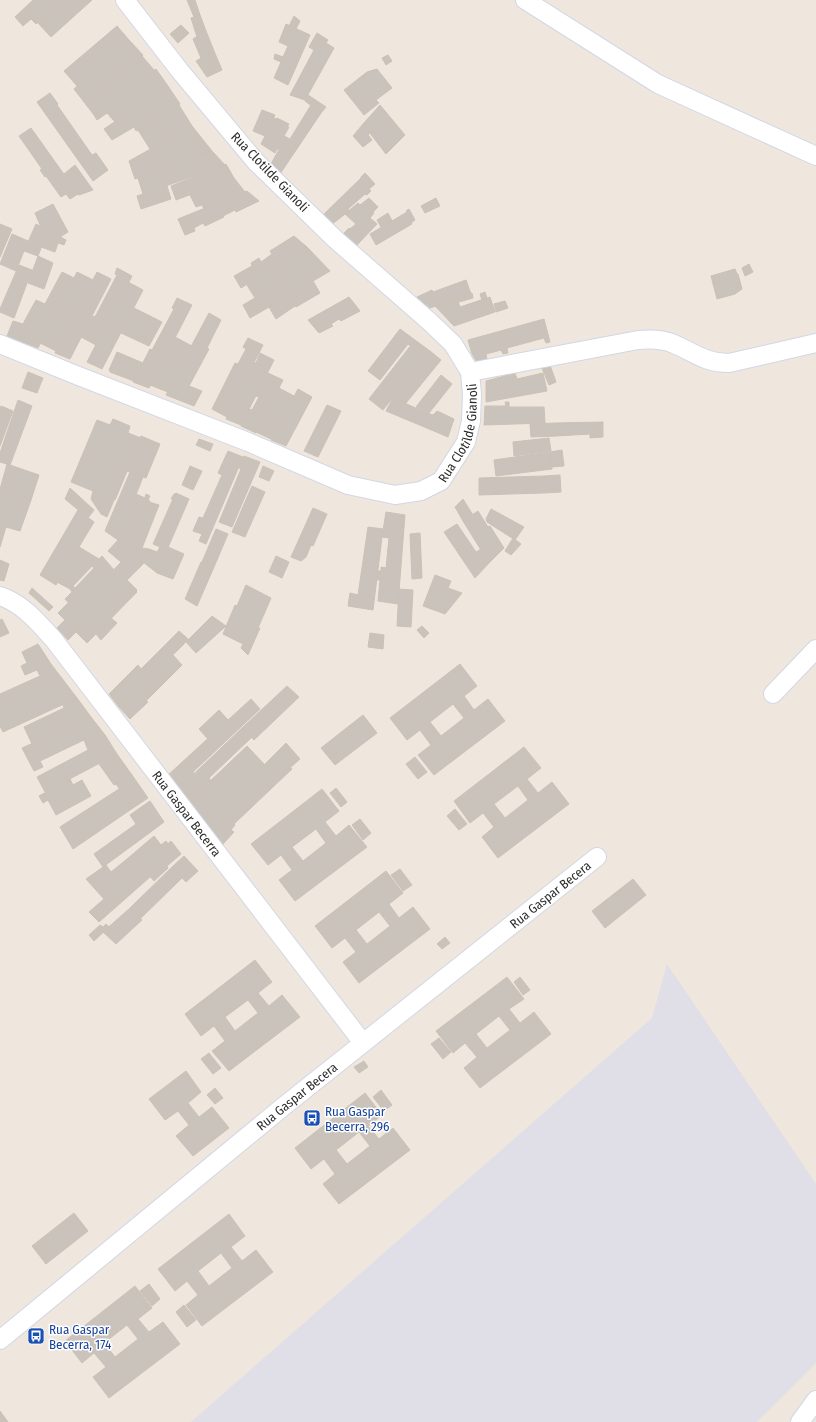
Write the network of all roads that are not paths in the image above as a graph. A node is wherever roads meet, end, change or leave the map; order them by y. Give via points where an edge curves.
1 (125, 0) edge
2 (525, 0) edge
3 (816, 156) edge
4 (816, 343) edge
5 (0, 344) edge
6 (470, 372) junction
7 (0, 596) edge
8 (816, 649) edge
9 (773, 694) dead end
10 (596, 858) dead end
11 (363, 1043) junction
12 (0, 1340) edge
13 (816, 1400) edge
14 (800, 1422) edge

1 - 6 street, Rua Clotilde Gianoli via 256,162 335,238 453,344
2 - 3 street via 658,84
4 - 6 street via 729,363 717,363 673,343 656,339 638,340
5 - 6 street, Rua Clotilde Gianoli via 248,442 348,485 395,495 421,491 441,481 466,442 471,421
7 - 11 street, Rua Gaspar Becerra via 31,614 54,640
8 - 9 street
10 - 11 street, Rua Gaspar Becera
11 - 12 street, Rua Gaspar Becera
13 - 14 street

